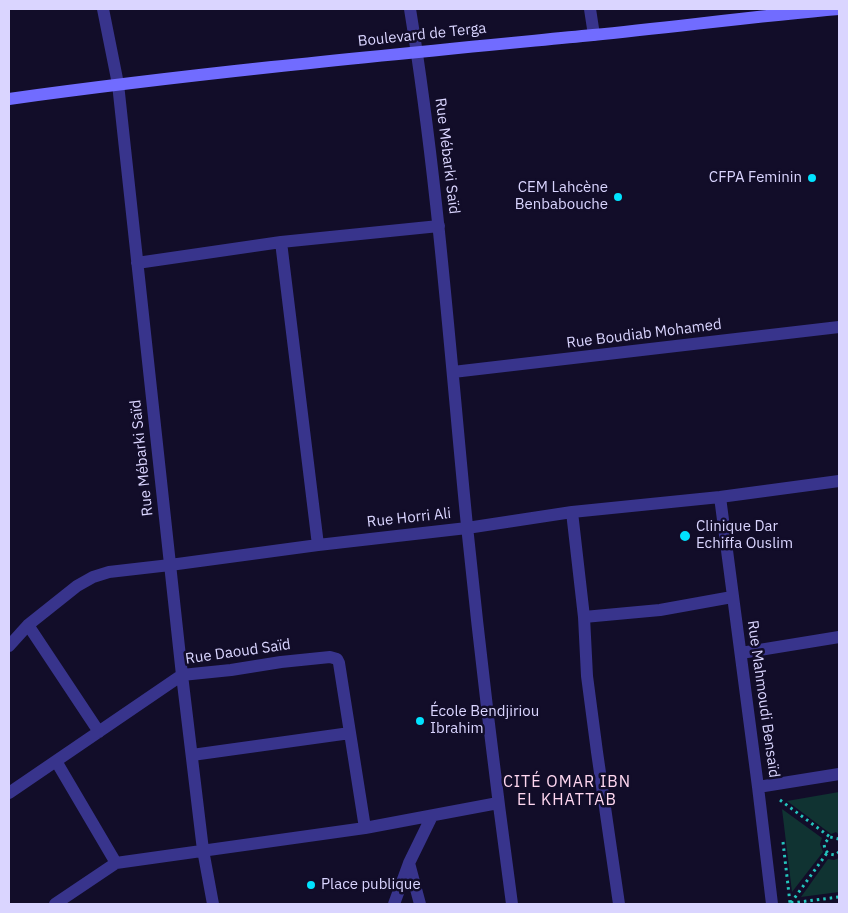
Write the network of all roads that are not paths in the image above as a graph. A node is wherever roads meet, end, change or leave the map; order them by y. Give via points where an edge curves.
1 (104, 9) edge
2 (410, 9) edge
3 (590, 9) edge
4 (839, 9) edge
5 (798, 11) edge
6 (594, 35) junction
7 (417, 51) junction
8 (118, 84) junction
9 (9, 99) edge
10 (439, 226) junction
11 (281, 242) junction
12 (137, 262) junction
13 (839, 327) edge
14 (453, 372) junction
15 (839, 481) edge
16 (720, 497) junction
17 (572, 512) junction
18 (467, 528) junction
19 (318, 545) junction
20 (170, 565) junction
21 (732, 596) junction
22 (584, 617) junction
23 (28, 625) junction
24 (839, 637) edge
25 (9, 646) edge
26 (741, 653) junction
27 (182, 675) junction
28 (99, 732) junction
29 (350, 733) junction
30 (192, 755) junction
31 (56, 761) junction
32 (839, 774) edge
33 (758, 787) junction
34 (9, 793) edge
35 (498, 804) junction
36 (432, 816) junction
37 (365, 828) junction
38 (203, 850) junction
39 (116, 863) junction
40 (409, 863) junction
41 (55, 904) edge
42 (213, 904) edge
43 (394, 904) edge
44 (420, 904) edge
45 (512, 904) edge
46 (620, 904) edge
47 (772, 904) edge

1 - 8 street, Rue Mébarki Saïd
2 - 7 street, Rue Mébarki Saïd
3 - 6 street
4 - 5 main road, Boulevard de Terga
5 - 6 main road, Boulevard de Terga
6 - 7 main road, Boulevard de Terga
7 - 8 main road, Boulevard de Terga
7 - 10 street, Rue Mébarki Saïd
8 - 9 main road, Boulevard de Terga
8 - 12 street, Rue Mébarki Saïd
10 - 11 street
10 - 14 street, Rue Mébarki Saïd
11 - 12 street
11 - 19 street
12 - 20 street, Rue Mébarki Saïd
13 - 14 street, Rue Boudiab Mohamed
14 - 18 street, Rue Mébarki Saïd
15 - 16 street, Rue Horri Ali
16 - 17 street, Rue Horri Ali
16 - 21 street, Rue Mahmoudi Bensaïd
17 - 18 street, Rue Horri Ali
17 - 22 street
18 - 19 street, Rue Horri Ali
18 - 35 street, Rue Mébarki Saïd
19 - 20 street, Rue Horri Ali
20 - 23 street, Rue Horri Ali via 93,577
20 - 27 street, Rue Mébarki Saïd
21 - 22 street via 660,610
21 - 26 street, Rue Mahmoudi Bensaïd
22 - 46 street via 596,752
23 - 25 street, Rue Horri Ali
23 - 28 street
24 - 26 street
26 - 33 street, Rue Mahmoudi Bensaïd
27 - 28 street, Rue Daoud Saïd
27 - 29 street, Rue Daoud Saïd via 334,657 339,663
27 - 30 street, Rue Mébarki Saïd
28 - 31 street, Rue Daoud Saïd
29 - 30 street
29 - 37 street, Rue Daoud Saïd
30 - 38 street, Rue Mébarki Saïd
31 - 34 street, Rue Daoud Saïd
31 - 39 street
32 - 33 street
33 - 47 street, Rue Mahmoudi Bensaïd
35 - 36 street
35 - 45 street, Rue Mébarki Saïd
36 - 37 street
36 - 40 street
37 - 38 street
38 - 39 street
38 - 42 street, Rue Mébarki Saïd
39 - 41 street
40 - 43 street
40 - 44 street

